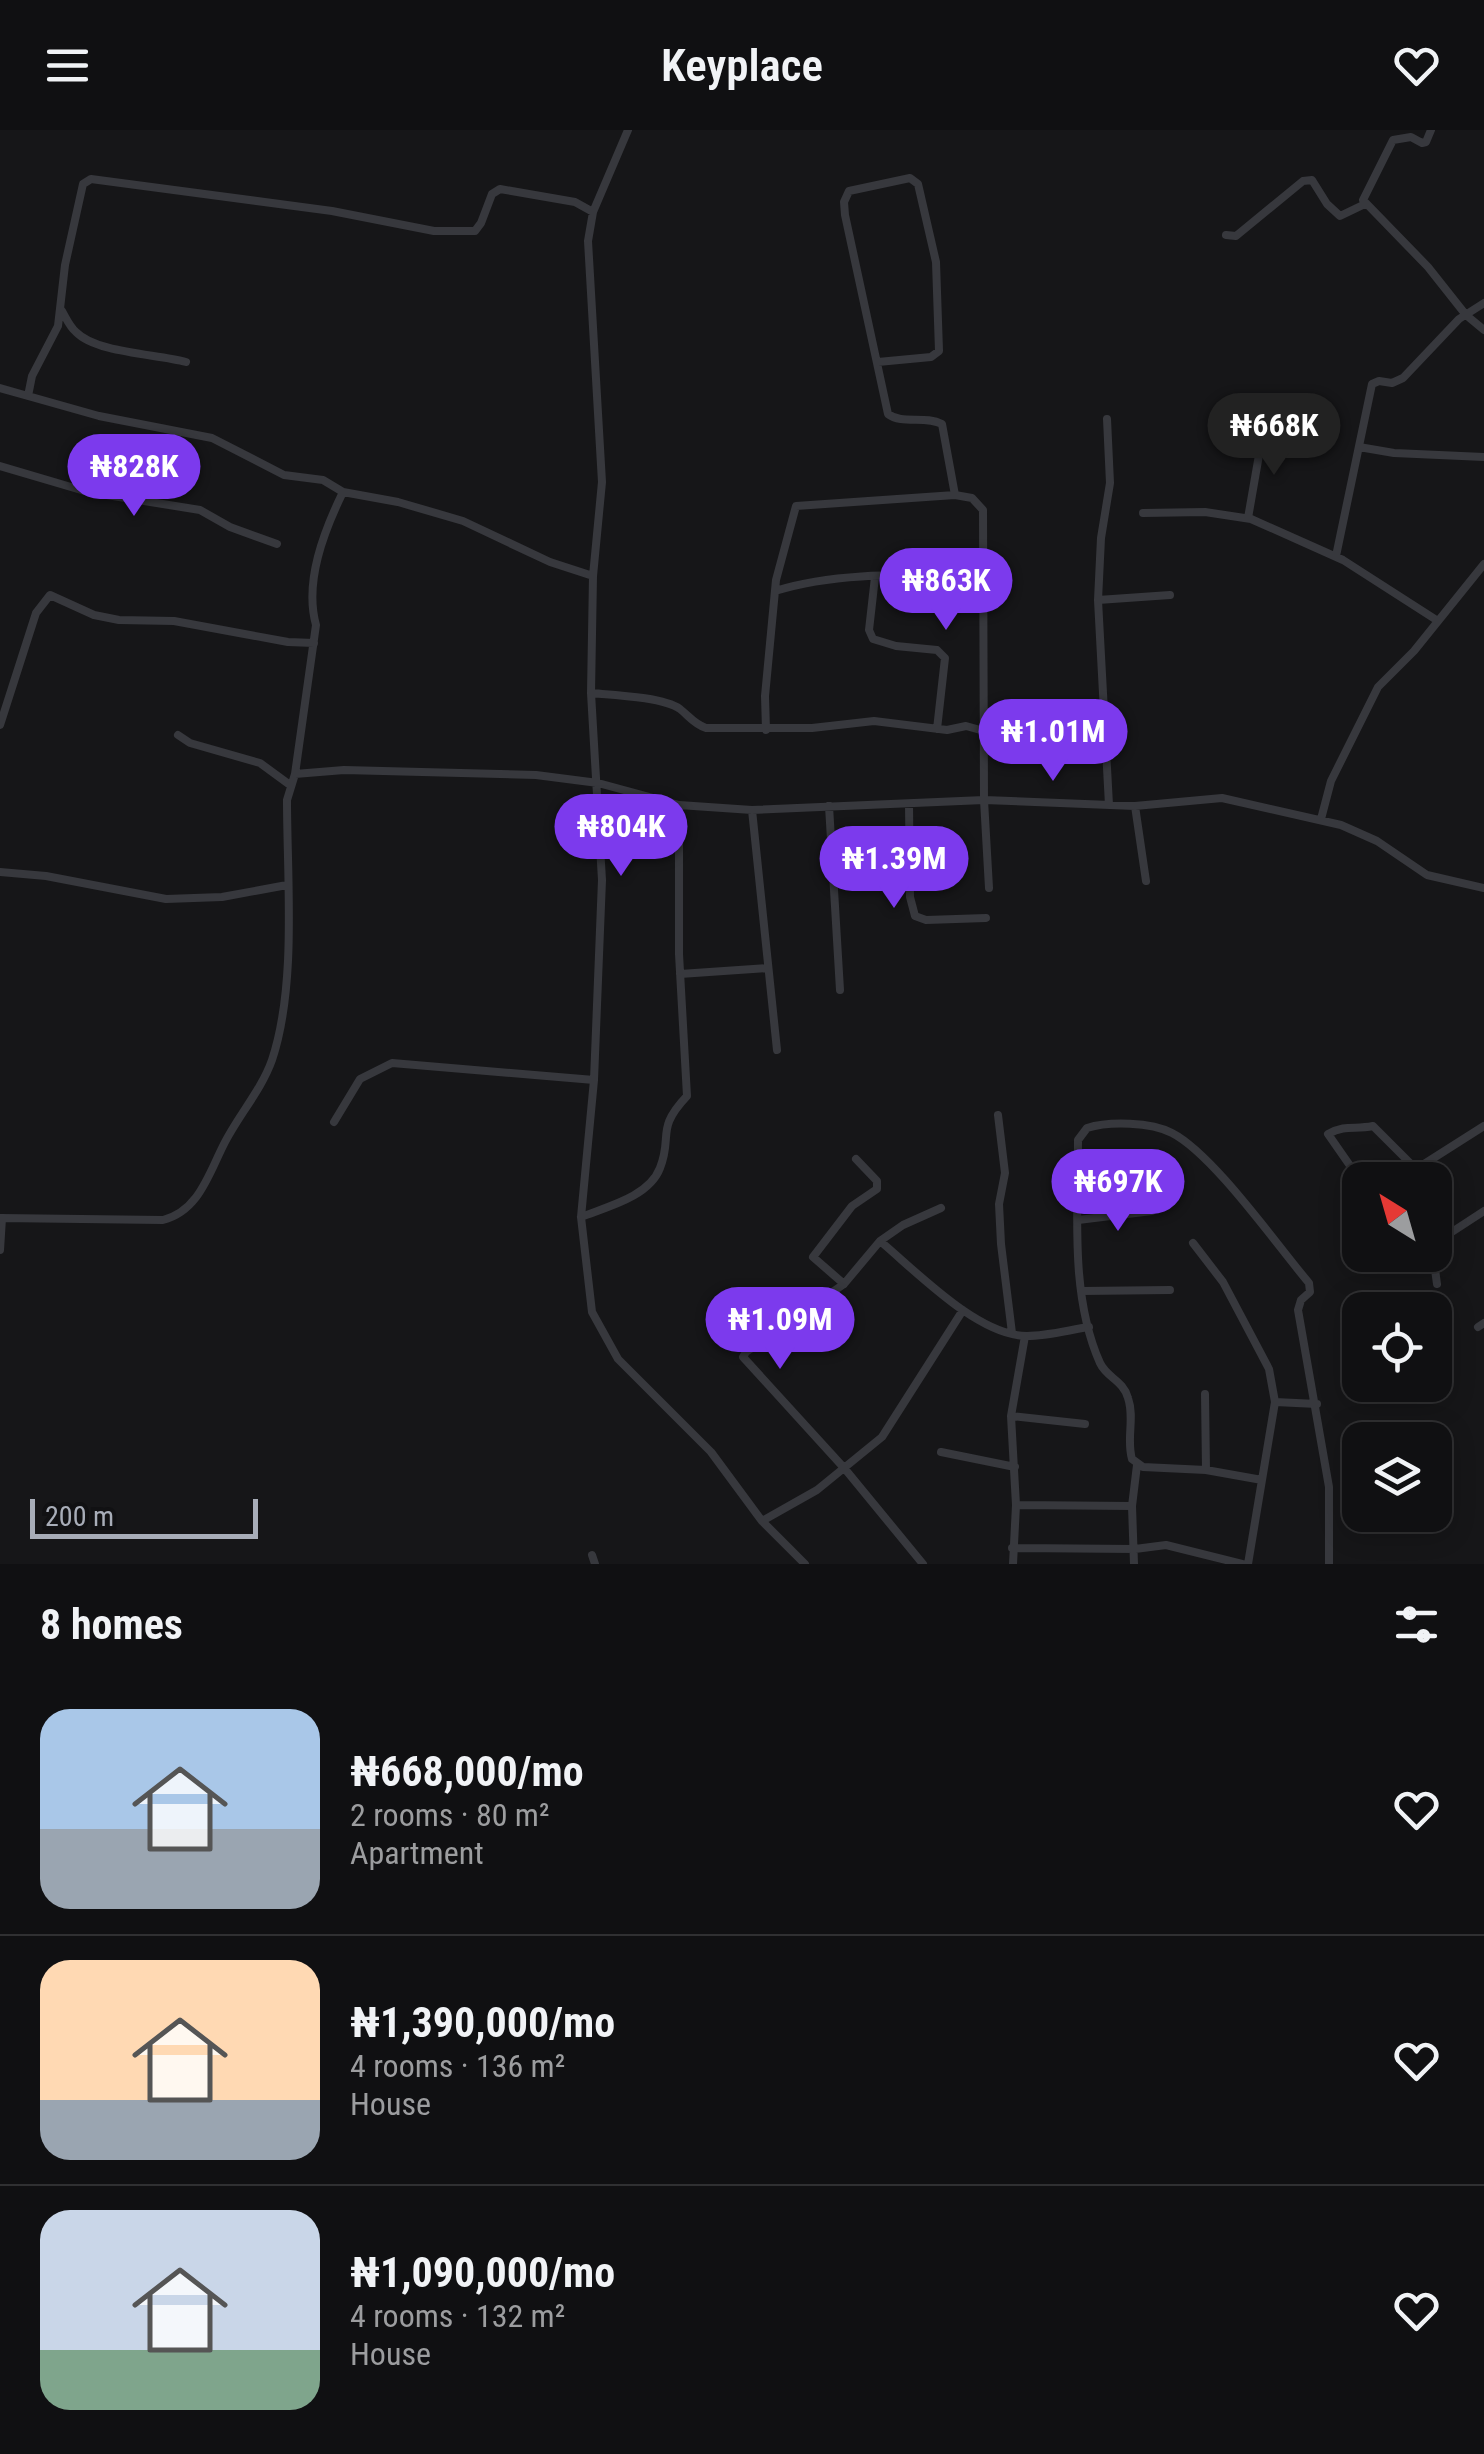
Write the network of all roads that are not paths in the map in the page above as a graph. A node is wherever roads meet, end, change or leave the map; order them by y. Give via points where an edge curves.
1 (628, 130) edge
2 (1431, 130) edge
3 (1365, 204) junction
4 (593, 212) junction
5 (1226, 235) dead end
6 (1484, 303) edge
7 (62, 310) junction
8 (1466, 314) junction
9 (1484, 330) edge
10 (186, 362) dead end
11 (878, 362) junction
12 (0, 388) edge
13 (28, 396) junction
14 (1107, 419) dead end
15 (1262, 432) dead end
16 (1358, 446) junction
17 (1484, 457) edge
18 (0, 466) edge
19 (343, 492) junction
20 (955, 495) junction
21 (1143, 514) dead end
22 (1248, 518) junction
23 (277, 544) dead end
24 (1336, 556) junction
25 (1484, 564) edge
26 (593, 576) junction
27 (875, 577) junction
28 (984, 583) junction
29 (776, 591) junction
30 (1170, 595) dead end
31 (1098, 600) junction
32 (1438, 621) junction
33 (314, 644) junction
34 (591, 693) junction
35 (0, 725) edge
36 (937, 729) junction
37 (766, 730) junction
38 (984, 730) junction
39 (178, 735) dead end
40 (295, 774) junction
41 (598, 782) junction
42 (290, 785) junction
43 (984, 800) junction
44 (909, 804) junction
45 (678, 805) junction
46 (829, 806) junction
47 (1108, 806) junction
48 (1135, 806) junction
49 (752, 810) junction
50 (1321, 819) junction
51 (0, 872) edge
52 (1146, 881) dead end
53 (287, 885) junction
54 (989, 888) dead end
55 (1484, 888) edge
56 (986, 918) dead end
57 (768, 968) junction
58 (680, 974) junction
59 (840, 990) dead end
60 (777, 1050) dead end
61 (594, 1080) junction
62 (998, 1115) dead end
63 (334, 1122) dead end
64 (1483, 1130) edge
65 (856, 1159) dead end
66 (1347, 1162) edge
67 (1409, 1162) edge
68 (1426, 1162) edge
69 (940, 1208) dead end
70 (1152, 1211) dead end
71 (1480, 1214) edge
72 (580, 1217) junction
73 (1, 1218) edge
74 (1078, 1220) junction
75 (1484, 1228) edge
76 (1452, 1232) edge
77 (880, 1242) junction
78 (1193, 1243) dead end
79 (0, 1250) edge
80 (1436, 1272) edge
81 (844, 1284) junction
82 (1438, 1284) dead end
83 (1170, 1290) dead end
84 (1082, 1292) junction
85 (963, 1310) junction
86 (1089, 1328) junction
87 (1012, 1333) junction
88 (1025, 1336) junction
89 (1205, 1394) dead end
90 (1274, 1402) junction
91 (1317, 1404) junction
92 (1011, 1416) junction
93 (1085, 1424) dead end
94 (941, 1452) dead end
95 (1137, 1465) junction
96 (1015, 1467) junction
97 (845, 1469) junction
98 (1206, 1470) junction
99 (1262, 1480) junction
100 (1016, 1505) junction
101 (1132, 1506) junction
102 (762, 1522) junction
103 (1012, 1548) junction
104 (1134, 1549) junction
105 (922, 1561) edge
106 (804, 1564) edge
107 (910, 1564) edge
108 (1014, 1564) edge
109 (1134, 1564) edge
110 (1245, 1564) edge
111 (1329, 1564) edge

1 - 4 street
2 - 3 street via 1426,142 1393,140
3 - 5 street via 1340,216 1312,180 1303,182 1236,236
3 - 8 street
4 - 7 street via 575,202 500,189 475,231 434,231 91,179 83,184 69,243
4 - 26 street via 587,269 602,482
6 - 8 street
7 - 10 street via 77,334 130,354
7 - 13 street
8 - 9 street
8 - 16 street via 1403,378 1372,384
11 - 11 street via 844,202 850,191 910,178 918,184 936,262 939,351
11 - 20 street via 890,418 942,424
12 - 13 street
13 - 19 street via 212,438 284,474 323,480
14 - 31 street via 1110,483
15 - 22 street
16 - 17 street
16 - 24 street
18 - 23 street via 88,492 200,510
19 - 26 street via 463,522
19 - 33 street via 318,558
20 - 28 street via 972,498 983,510
20 - 29 street via 796,506
21 - 22 street
22 - 24 street
24 - 32 street
25 - 32 street
26 - 34 street
27 - 28 street via 964,576
27 - 29 street
27 - 36 street via 873,639 944,656
28 - 38 street
29 - 37 street
30 - 31 street
31 - 47 street
32 - 50 street via 1378,687 1330,781
33 - 35 street via 174,621 119,620 50,596 36,613
33 - 40 street
34 - 37 street via 678,708 706,728
34 - 41 street
36 - 37 street via 852,721
36 - 38 street
38 - 43 street
39 - 42 street via 260,763
40 - 41 street via 536,775
40 - 42 street
41 - 45 street
41 - 61 street via 602,880
42 - 53 street
43 - 44 street
43 - 47 street
43 - 54 street
44 - 46 street
44 - 56 street via 915,916
45 - 49 street
45 - 58 street
46 - 49 street
46 - 59 street
47 - 48 street
48 - 50 street via 1222,798
48 - 52 street
49 - 57 street
50 - 55 street via 1377,841 1427,875
51 - 53 street via 166,899 222,898
53 - 73 street via 286,976 272,1059 200,1194 178,1216 163,1220
57 - 58 street
57 - 60 street
58 - 72 street via 688,1088 664,1130 660,1171 638,1192
61 - 63 street via 392,1064 360,1079
61 - 72 street
62 - 87 street via 1001,1244
64 - 68 street
65 - 81 street via 877,1189 852,1206 813,1256
66 - 67 street via 1328,1134 1344,1126 1373,1126
69 - 77 street
70 - 74 street
71 - 75 street
71 - 76 street
72 - 102 street via 592,1312 618,1359 711,1452
73 - 79 street
74 - 84 street
74 - 91 street via 1078,1140 1086,1128 1157,1128 1180,1138 1308,1283 1310,1292 1298,1310
77 - 81 street
77 - 85 street
78 - 90 street via 1261,1352
80 - 82 street
81 - 97 street via 743,1357
83 - 84 street
84 - 86 street
85 - 87 street
85 - 97 street via 882,1437
86 - 88 street
86 - 95 street via 1102,1368 1127,1394 1130,1452
87 - 88 street
88 - 92 street
89 - 98 street
90 - 91 street
90 - 99 street
91 - 111 street via 1329,1488
92 - 93 street
92 - 96 street
94 - 96 street
95 - 98 street
95 - 101 street
96 - 100 street
97 - 102 street
97 - 105 street
98 - 99 street
99 - 110 street
100 - 101 street
100 - 103 street
101 - 104 street
102 - 106 street
103 - 104 street
103 - 108 street
104 - 109 street
104 - 110 street via 1166,1545
105 - 107 street

